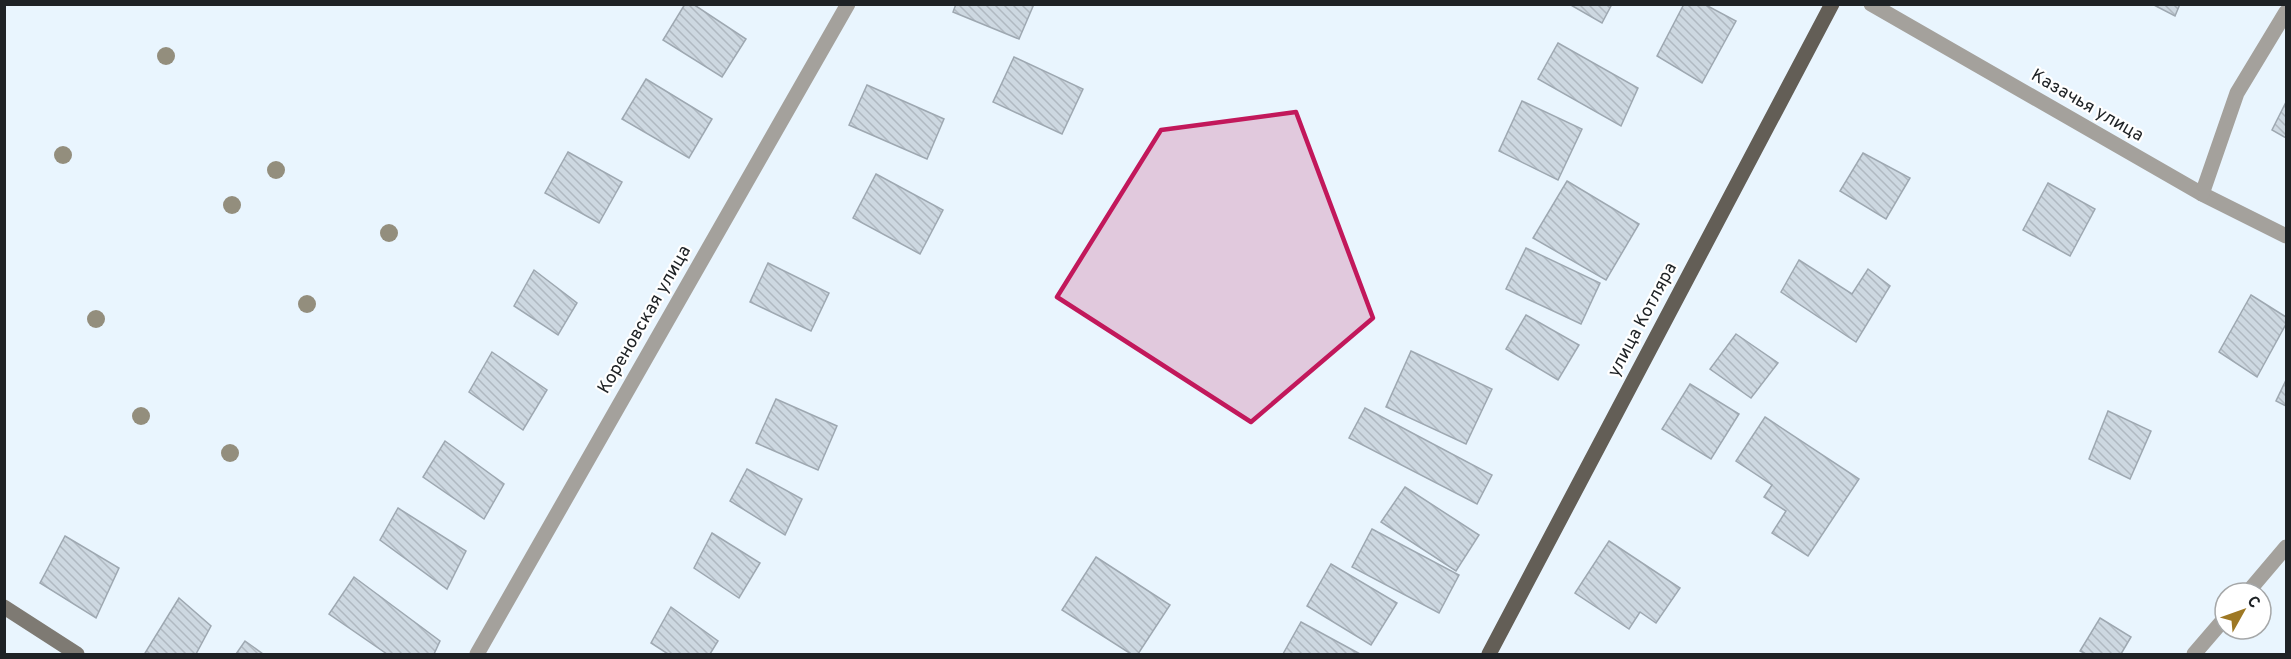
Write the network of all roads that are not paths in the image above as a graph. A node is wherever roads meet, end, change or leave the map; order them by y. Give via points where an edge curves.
1 (848, 4) edge
2 (1832, 4) edge
3 (1871, 4) edge
4 (2286, 12) edge
5 (2202, 194) junction
6 (2286, 236) edge
7 (2286, 547) edge
8 (2257, 581) edge
9 (4, 607) edge
10 (2213, 632) edge
11 (77, 654) edge
12 (477, 654) edge
13 (1489, 654) edge
14 (2194, 654) edge

1 - 12 street, Кореновская улица
2 - 13 main road, улица Котляра
3 - 5 street, Казачья улица
4 - 5 street via 2237,93
5 - 6 street, Казачья улица
7 - 8 street
9 - 11 street
10 - 14 street

